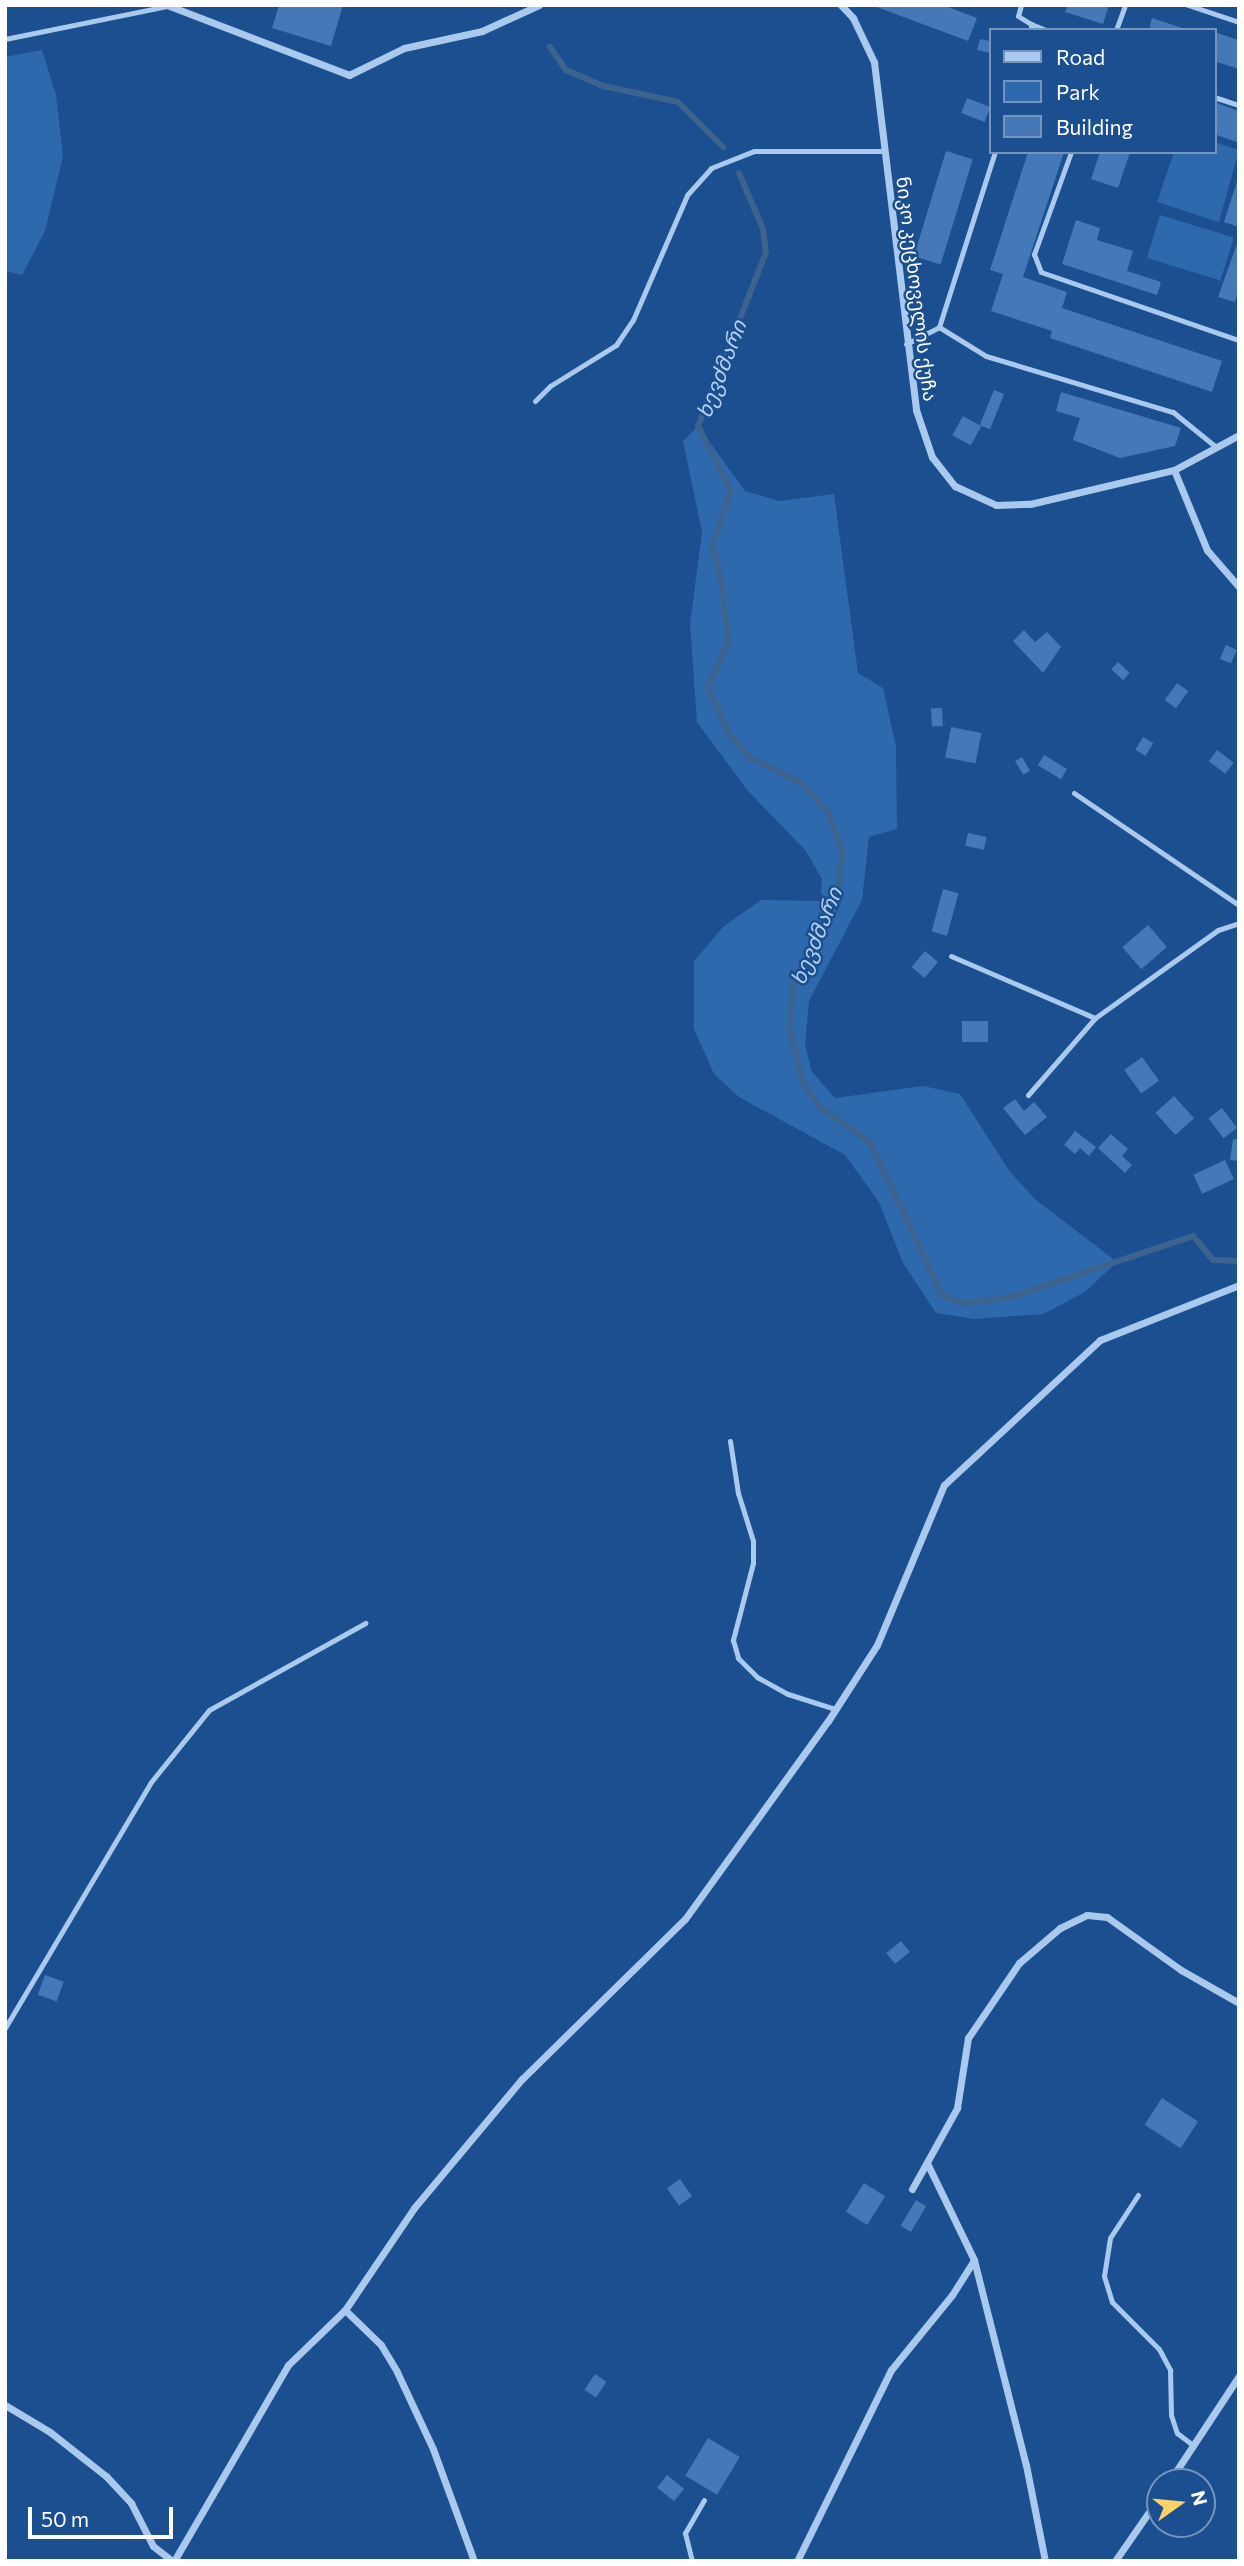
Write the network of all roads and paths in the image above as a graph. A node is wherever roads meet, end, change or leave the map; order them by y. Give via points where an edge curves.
1 (539, 5) edge
2 (841, 5) edge
3 (1021, 5) edge
4 (1125, 5) edge
5 (1188, 5) edge
6 (167, 6) edge
7 (1239, 22) edge
8 (1031, 27) edge
9 (1117, 28) edge
10 (5, 39) edge
11 (1216, 98) edge
12 (1239, 105) edge
13 (884, 151) junction
14 (994, 154) edge
15 (1070, 154) edge
16 (939, 327) junction
17 (1238, 337) edge
18 (906, 345) junction
19 (535, 401) dead end
20 (1239, 435) edge
21 (1216, 447) junction
22 (1174, 470) junction
23 (1239, 587) edge
24 (1074, 793) dead end
25 (1239, 905) edge
26 (1239, 923) edge
27 (951, 956) dead end
28 (1095, 1018) junction
29 (1028, 1095) dead end
30 (5, 1256) edge
31 (5, 1265) edge
32 (1239, 1285) edge
33 (730, 1441) dead end
34 (365, 1623) dead end
35 (835, 1709) junction
36 (1239, 2003) edge
37 (5, 2028) edge
38 (927, 2163) junction
39 (912, 2189) dead end
40 (1138, 2195) dead end
41 (974, 2260) junction
42 (345, 2310) junction
43 (1239, 2376) edge
44 (5, 2405) edge
45 (1194, 2446) junction
46 (1179, 2468) edge
47 (704, 2500) dead end
48 (1146, 2516) edge
49 (173, 2561) edge
50 (474, 2561) edge
51 (692, 2561) edge
52 (797, 2561) edge
53 (1045, 2561) edge
54 (1115, 2561) edge

1 - 6 street via 482,31 404,48 349,75
2 - 13 street, ნიკო კეცხოველის ქუჩა via 853,18 874,61
3 - 8 lane via 1018,16
4 - 9 lane
5 - 7 lane
6 - 10 lane
11 - 12 lane
13 - 18 street, ნიკო კეცხოველის ქუჩა
13 - 19 lane via 754,151 711,167 687,195 633,320 616,345 550,386
14 - 16 lane
15 - 17 lane via 1034,254 1041,272
16 - 18 lane
16 - 21 lane via 986,356 1174,412
18 - 22 street, ნიკო კეცხოველის ქუჩა via 916,411 932,457 955,486 996,505 1030,503
20 - 21 street, ნიკო კეცხოველის ქუჩა
21 - 22 street, ნიკო კეცხოველის ქუჩა
22 - 23 street via 1207,550
24 - 25 lane
26 - 28 lane via 1218,930
27 - 28 lane
28 - 29 lane
30 - 31 path
32 - 35 street via 1100,1340 944,1485 877,1645
33 - 35 lane via 738,1493 753,1541 753,1563 733,1640 738,1658 757,1676 788,1694
34 - 37 lane via 209,1710 151,1782
35 - 42 street via 685,1919 522,2079 414,2208
36 - 38 street via 1181,1970 1107,1917 1087,1915 1060,1928 1019,1963 968,2038 957,2108
38 - 39 street
38 - 41 street
40 - 45 lane via 1110,2238 1104,2276 1112,2302 1159,2349 1170,2370 1171,2415 1177,2433
41 - 52 street via 952,2295 891,2370
41 - 53 street via 1026,2465
42 - 49 street via 288,2365 230,2472
42 - 50 street via 381,2345 397,2372 433,2449
43 - 45 street
44 - 49 street via 50,2432 106,2476 131,2503 153,2546
45 - 46 street
47 - 51 lane via 685,2533
48 - 54 street

